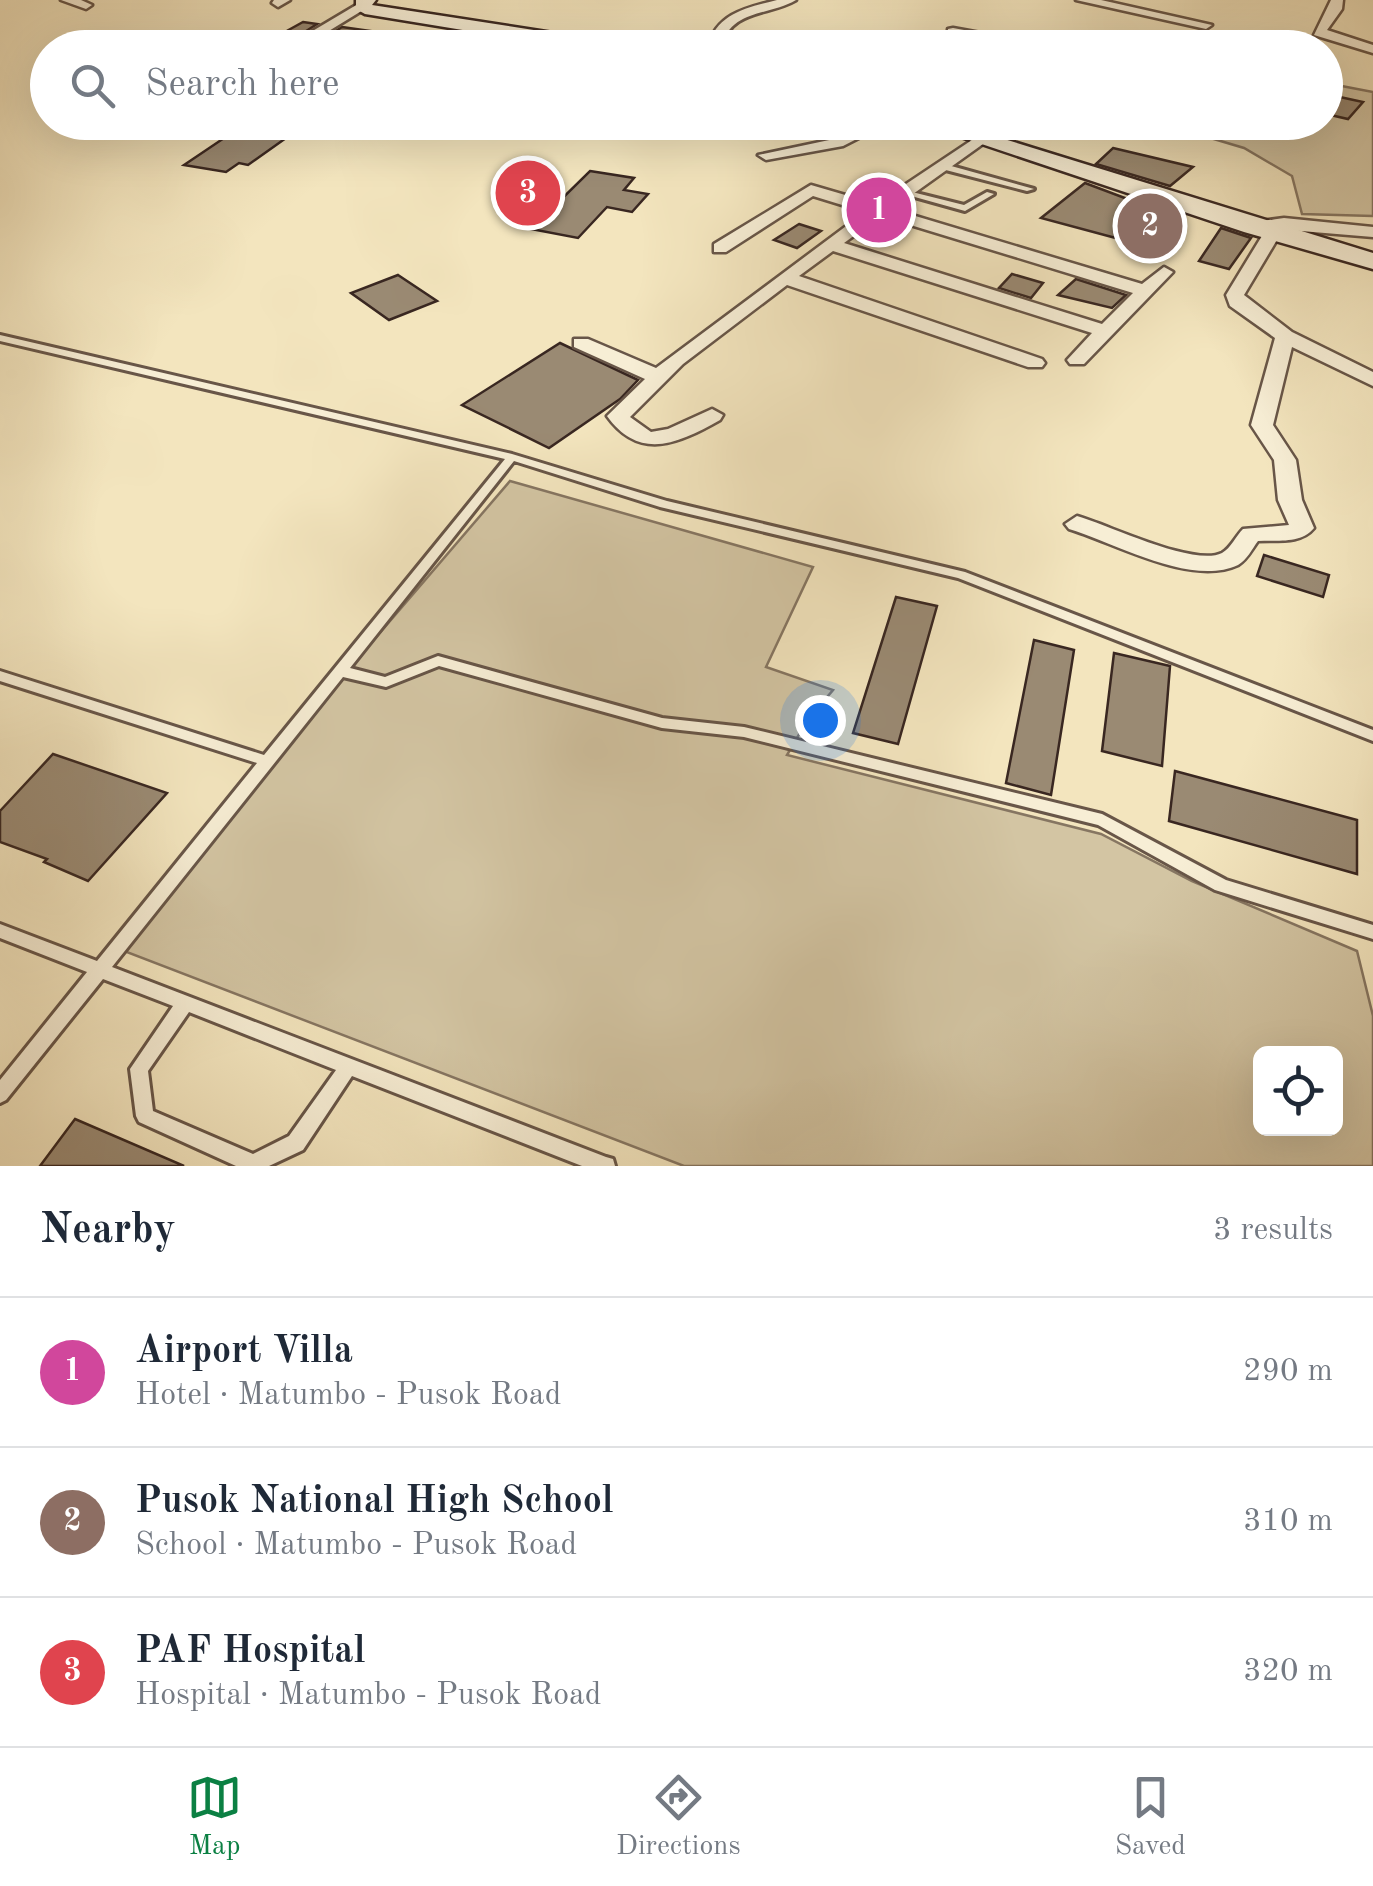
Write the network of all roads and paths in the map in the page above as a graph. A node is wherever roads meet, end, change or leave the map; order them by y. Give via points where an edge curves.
1 (66, 0) edge
2 (790, 0) edge
3 (1082, 0) edge
4 (1337, 0) edge
5 (364, 3) edge
6 (86, 5) dead end
7 (1206, 25) dead end
8 (320, 30) edge
9 (504, 30) edge
10 (719, 30) edge
11 (1319, 30) edge
12 (1343, 41) edge
13 (1373, 46) edge
14 (844, 140) edge
15 (978, 141) joint
16 (766, 155) dead end
17 (941, 166) junction
18 (1030, 189) dead end
19 (907, 192) junction
20 (990, 194) dead end
21 (878, 212) junction
22 (1263, 230) junction
23 (1373, 232) edge
24 (830, 244) junction
25 (720, 248) dead end
26 (1373, 261) edge
27 (1164, 272) dead end
28 (785, 278) junction
29 (1146, 292) junction
30 (1108, 332) junction
31 (1285, 336) junction
32 (0, 338) edge
33 (581, 343) dead end
34 (1077, 360) dead end
35 (1035, 363) dead end
36 (656, 376) junction
37 (1373, 380) edge
38 (712, 414) dead end
39 (512, 457) junction
40 (1077, 524) dead end
41 (340, 670) junction
42 (0, 676) edge
43 (1373, 736) edge
44 (266, 761) junction
45 (0, 930) edge
46 (1373, 932) edge
47 (99, 969) junction
48 (185, 1003) junction
49 (348, 1066) junction
50 (0, 1094) edge
51 (606, 1166) edge

1 - 6 street
2 - 10 street via 732,16
3 - 7 street
4 - 11 street
5 - 8 street
5 - 9 street
12 - 13 street
14 - 16 street
15 - 17 street
15 - 22 street
17 - 18 lane
17 - 19 street
19 - 20 lane via 965,208
19 - 21 street
21 - 24 street
21 - 25 street via 811,190
21 - 29 street
22 - 23 street via 1284,224
22 - 26 street
22 - 31 street via 1235,295 1244,309
24 - 28 street
24 - 30 street
27 - 29 street
28 - 35 street
28 - 36 street
29 - 30 street
30 - 34 street
31 - 37 street
31 - 40 street via 1262,425 1285,460 1302,528 1251,534 1237,555 1215,565
32 - 39 lane
33 - 36 street
36 - 38 street via 623,408 618,416 624,426 670,438
39 - 41 lane
39 - 43 lane via 664,504 960,575
41 - 44 lane
41 - 46 lane via 386,682 438,661 662,724 744,732 1102,820 1221,885
42 - 44 lane
44 - 47 lane
45 - 47 lane
47 - 48 lane
47 - 50 lane
48 - 49 lane
48 - 49 lane via 139,1069 146,1116 253,1164 296,1143
49 - 51 lane

